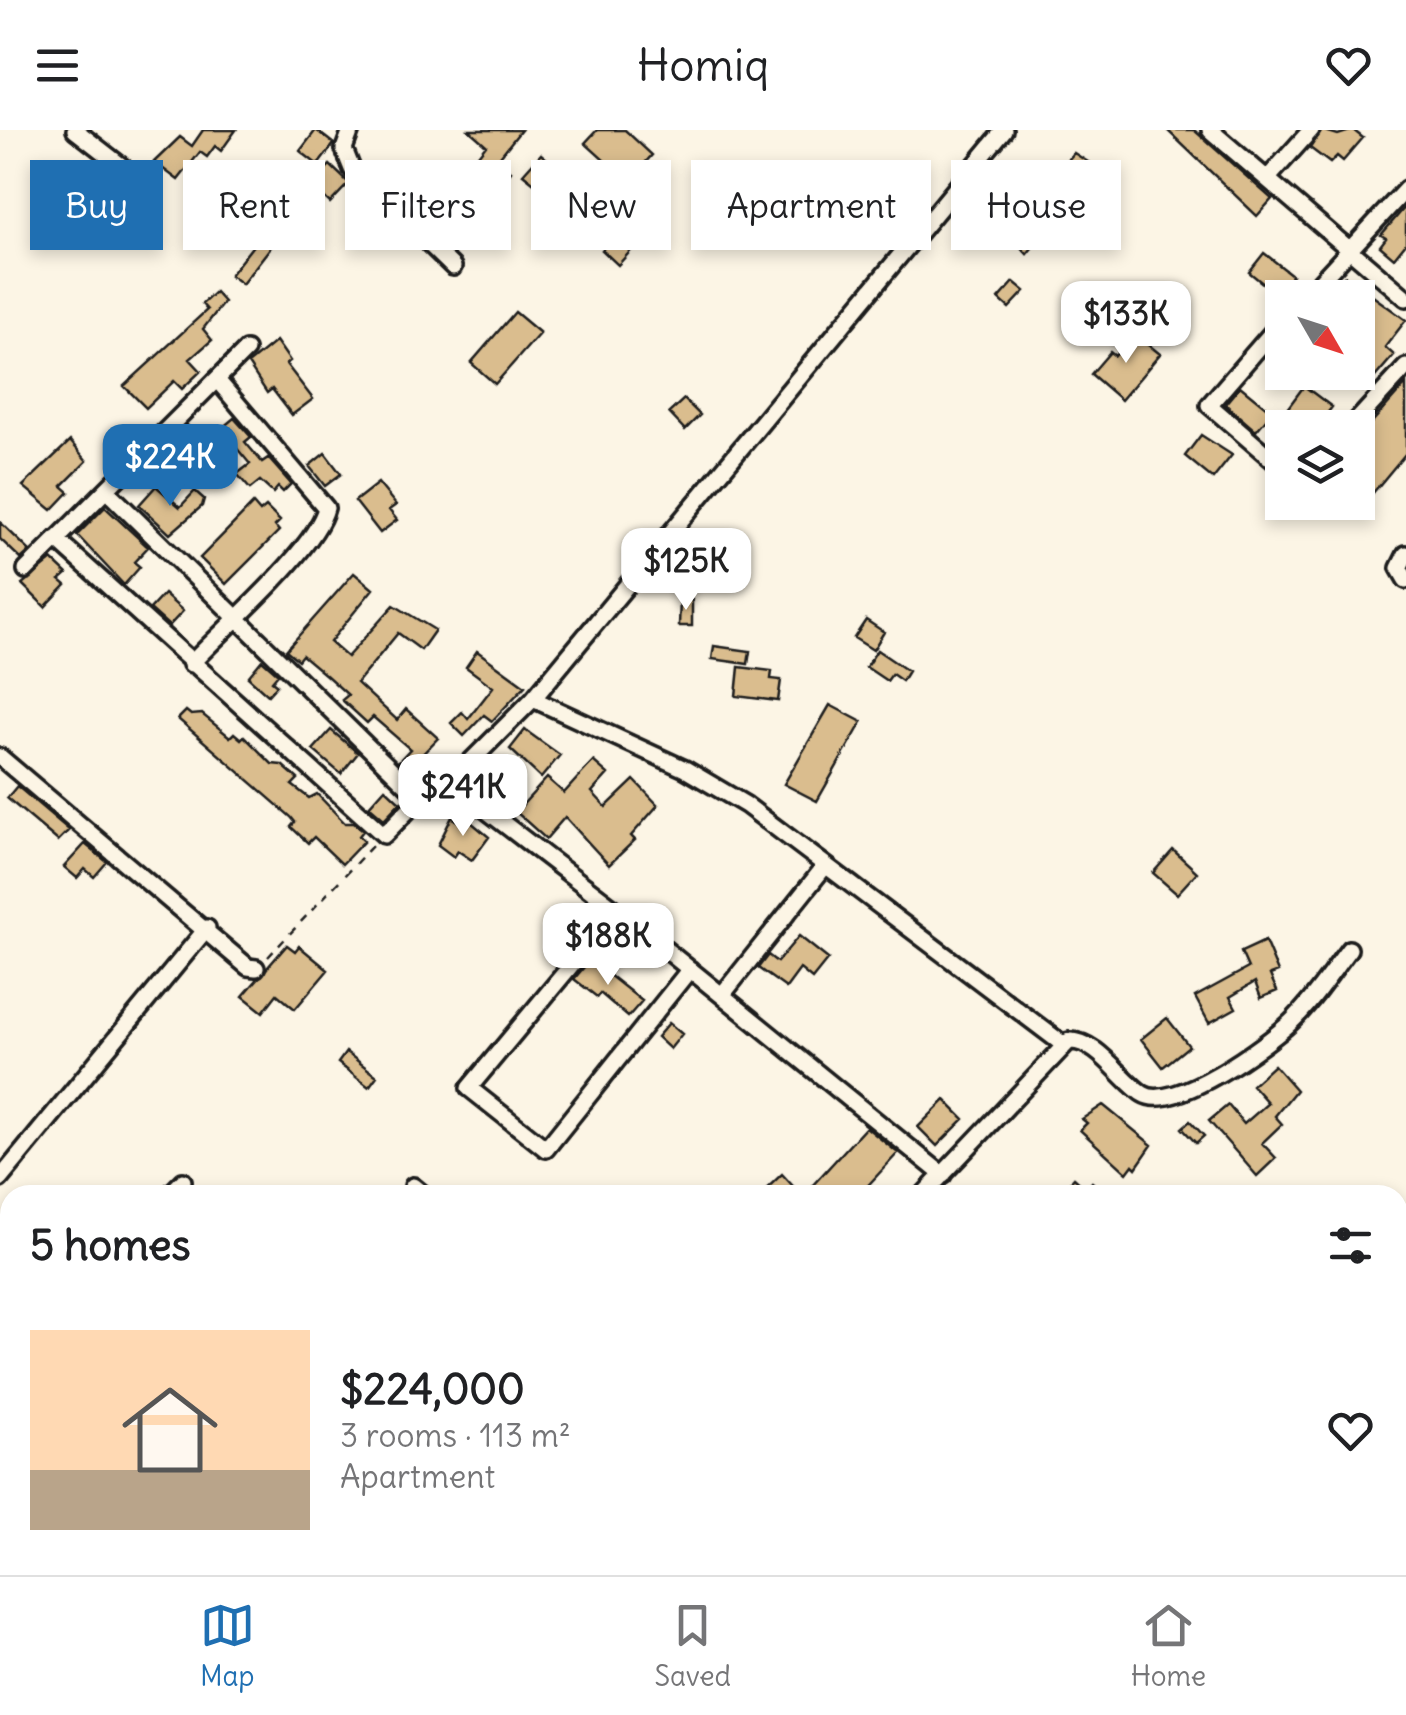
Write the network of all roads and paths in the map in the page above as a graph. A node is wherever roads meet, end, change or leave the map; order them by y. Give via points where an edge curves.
1 (75, 130) edge
2 (352, 130) edge
3 (1004, 130) edge
4 (1311, 130) edge
5 (1213, 131) edge
6 (114, 160) edge
7 (1268, 178) junction
8 (1406, 189) edge
9 (1353, 251) junction
10 (452, 267) dead end
11 (1323, 280) edge
12 (1406, 298) edge
13 (1265, 341) edge
14 (246, 350) dead end
15 (1406, 366) edge
16 (218, 380) junction
17 (1366, 410) edge
18 (1265, 453) edge
19 (107, 491) junction
20 (56, 539) junction
21 (1406, 554) edge
22 (26, 570) dead end
23 (1406, 580) edge
24 (234, 616) junction
25 (190, 664) junction
26 (533, 700) junction
27 (0, 756) edge
28 (452, 784) junction
29 (424, 794) junction
30 (384, 836) junction
31 (825, 866) junction
32 (616, 910) junction
33 (207, 928) junction
34 (1349, 950) dead end
35 (256, 968) joint
36 (690, 969) junction
37 (722, 995) junction
38 (1060, 1050) junction
39 (943, 1175) junction
40 (0, 1179) edge
41 (183, 1180) dead end
42 (178, 1185) edge
43 (934, 1185) edge

1 - 6 street
2 - 10 street via 344,149 352,168
3 - 26 street
4 - 7 street
5 - 7 street
7 - 9 street
8 - 9 street
9 - 11 street
9 - 12 street
13 - 18 street via 1209,405
14 - 16 street
15 - 17 street
16 - 19 street
16 - 24 street via 326,508 280,571
19 - 20 street
19 - 24 street
20 - 22 street
20 - 25 street
21 - 23 street via 1398,568
24 - 25 street
24 - 29 street via 412,790
25 - 30 street
26 - 28 street
26 - 31 street via 685,769 746,805
27 - 33 street
28 - 29 street
28 - 32 street
29 - 30 street
30 - 35 path
31 - 37 street
31 - 38 street
32 - 36 street
32 - 36 street via 469,1088 546,1149
33 - 35 street
33 - 40 street
34 - 38 street via 1290,1024 1168,1099 1145,1095 1083,1042
36 - 37 street
37 - 39 street
38 - 39 street
39 - 43 street
41 - 42 street

